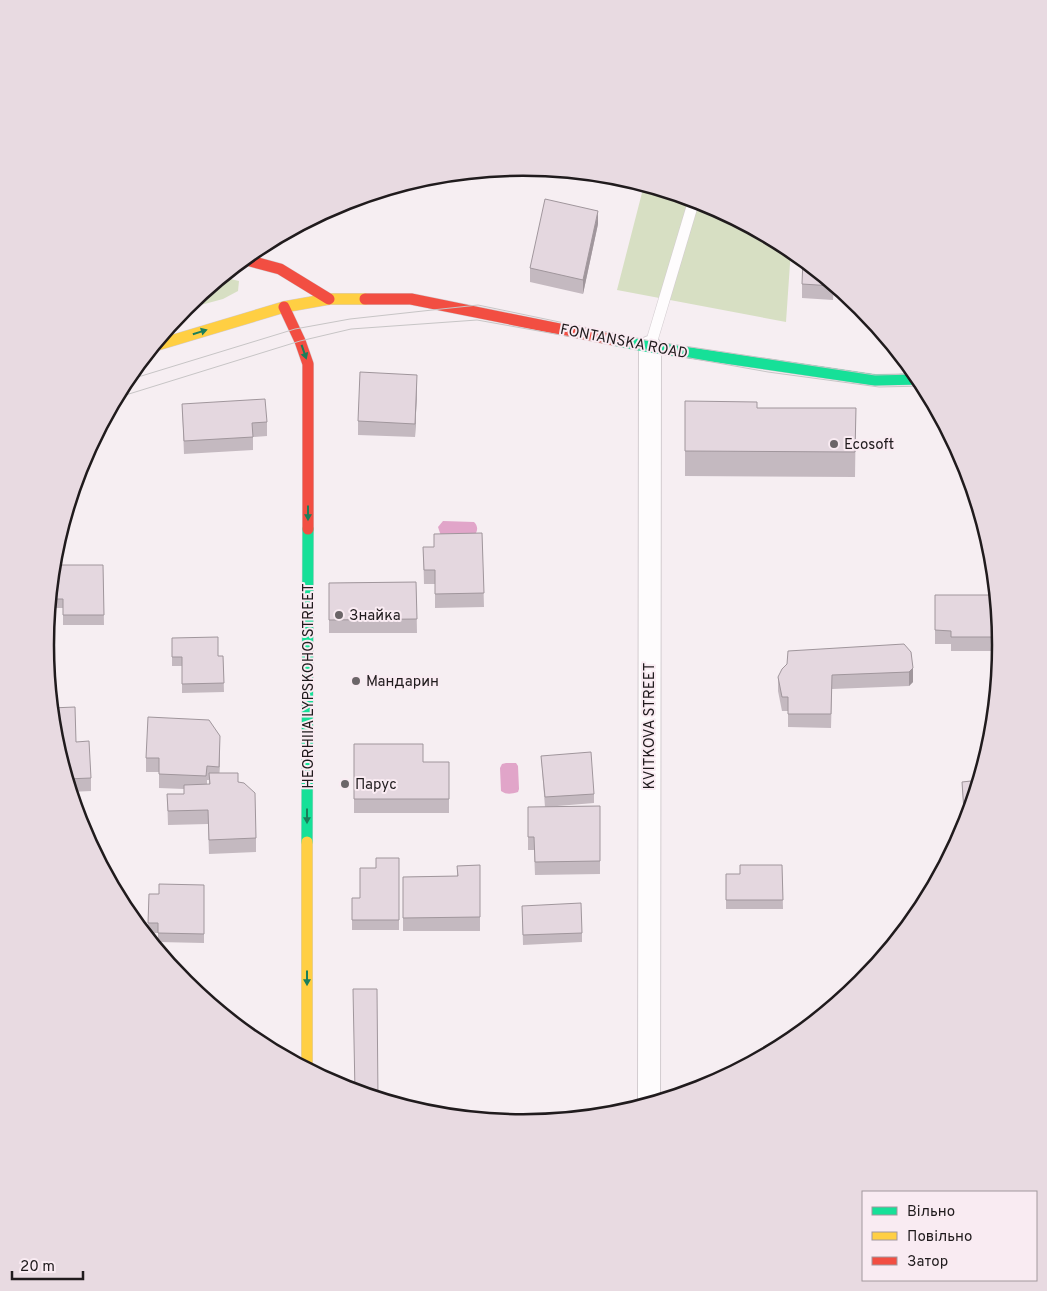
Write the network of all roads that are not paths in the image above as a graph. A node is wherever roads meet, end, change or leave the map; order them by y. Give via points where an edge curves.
1 (692, 208) edge
2 (252, 263) edge
3 (271, 296) dead end
4 (329, 299) junction
5 (284, 307) junction
6 (257, 315) junction
7 (165, 343) edge
8 (650, 346) junction
9 (910, 379) edge
10 (307, 1062) edge
11 (649, 1098) edge

1 - 8 lane
2 - 4 main road
3 - 6 main road
4 - 5 main road, FONTANSKA ROAD
4 - 8 main road, FONTANSKA ROAD via 411,299
5 - 6 main road, FONTANSKA ROAD
5 -> 10 main road, HEORHIIA LYPSKOHO STREET via 308,364
7 -> 6 main road, FONTANSKA ROAD
8 - 9 main road, FONTANSKA ROAD via 875,380
8 - 11 street, KVITKOVA STREET

